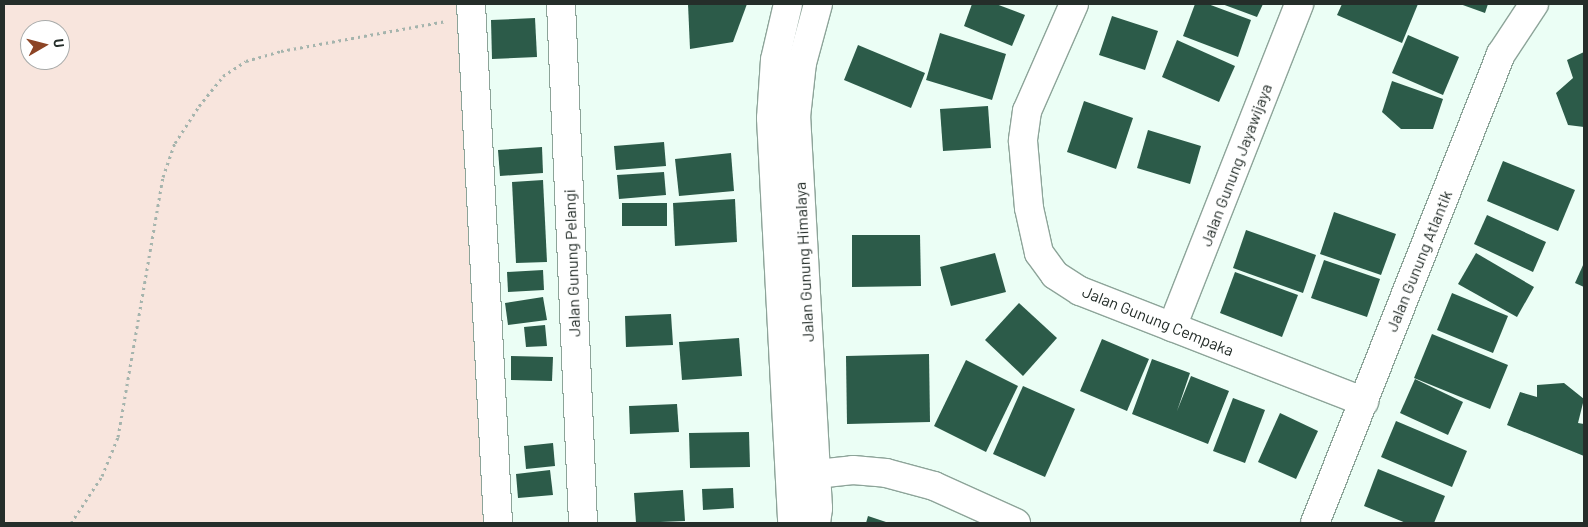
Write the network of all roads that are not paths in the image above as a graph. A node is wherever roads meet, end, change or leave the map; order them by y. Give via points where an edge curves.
1 (561, 4) edge
2 (788, 4) edge
3 (818, 4) edge
4 (1074, 4) edge
5 (1299, 4) edge
6 (1534, 4) edge
7 (471, 10) edge
8 (1172, 327) junction
9 (1364, 402) junction
10 (804, 476) junction
11 (498, 523) edge
12 (583, 523) edge
13 (792, 523) edge
14 (816, 523) edge
15 (1016, 523) edge
16 (1315, 523) edge

1 - 12 street, Jalan Gunung Pelangi
2 - 10 street, Jalan Gunung Himalaya via 775,60 771,118
3 - 10 street, Jalan Gunung Himalaya via 802,64 796,117
4 - 8 street, Jalan Gunung Cempaka via 1027,111 1024,133 1029,208 1039,253 1055,275 1080,291
5 - 8 street, Jalan Gunung Jayawijaya
6 - 9 street, Jalan Gunung Atlantik via 1501,54
7 - 11 street
8 - 9 street, Jalan Gunung Cempaka
9 - 16 street, Jalan Gunung Atlantik
10 - 13 street, Jalan Gunung Himalaya
10 - 14 street, Jalan Gunung Himalaya
10 - 15 street via 853,470 886,472 934,486

